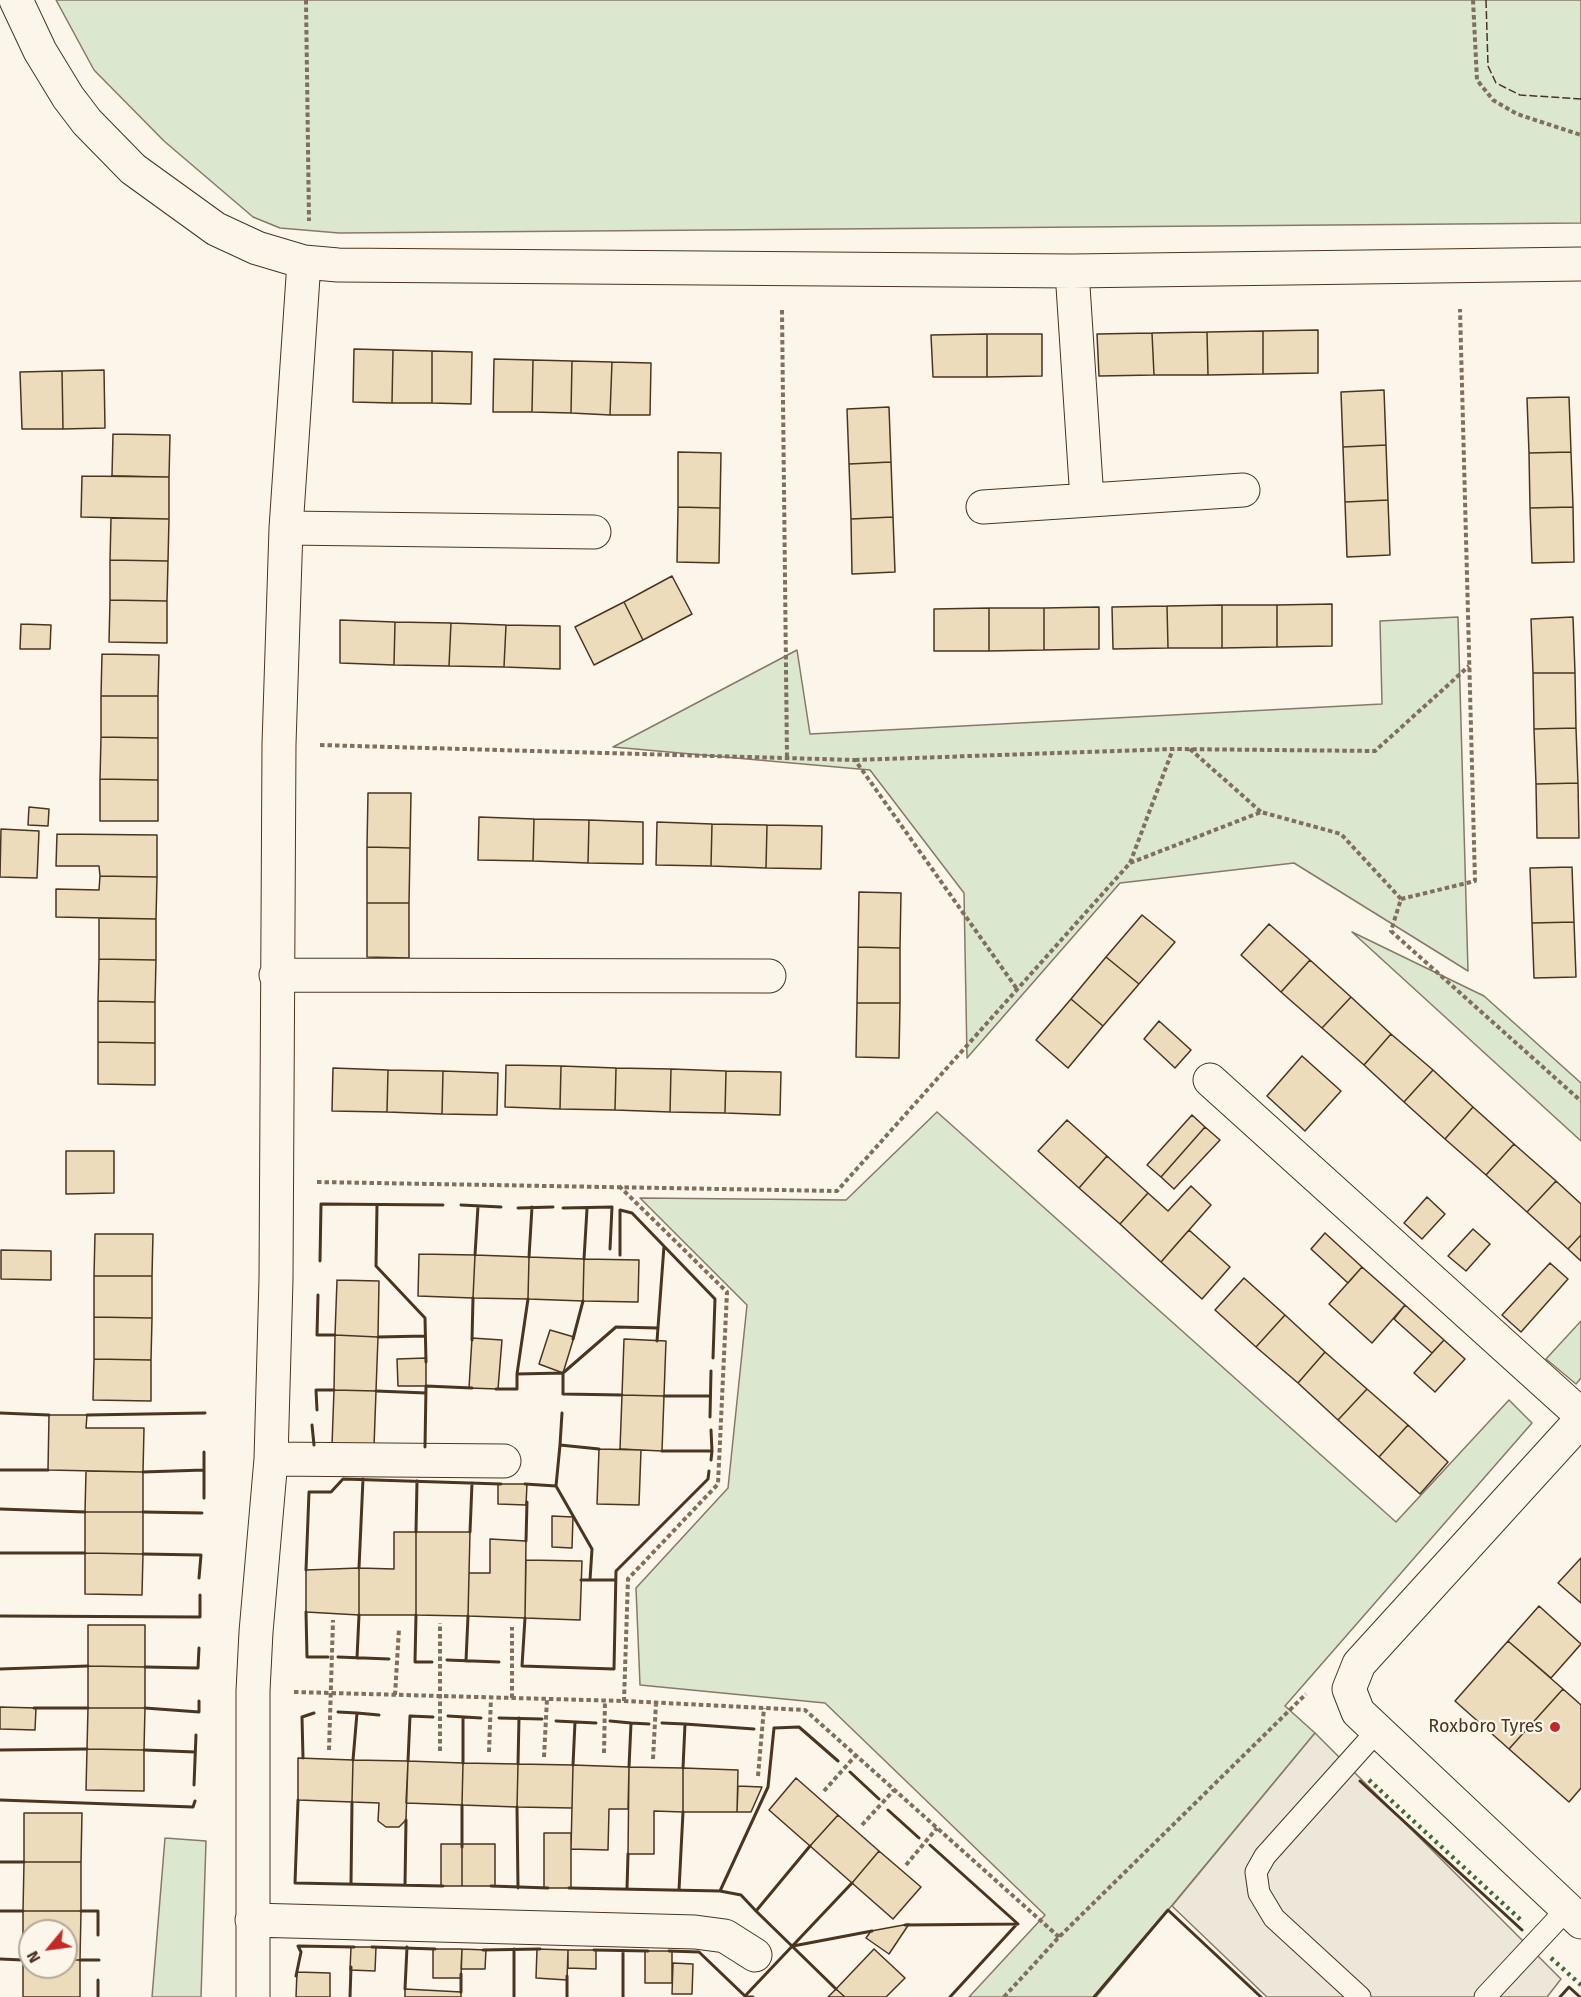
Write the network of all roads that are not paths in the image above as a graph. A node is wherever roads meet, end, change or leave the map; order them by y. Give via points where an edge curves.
1 (16, 0) edge
2 (304, 262) junction
3 (1581, 264) edge
4 (1072, 271) junction
5 (1243, 490) dead end
6 (1087, 500) junction
7 (983, 507) dead end
8 (286, 528) junction
9 (594, 532) dead end
10 (276, 975) junction
11 (769, 976) dead end
12 (1210, 1080) dead end
13 (1581, 1415) edge
14 (1581, 1420) edge
15 (272, 1459) junction
16 (504, 1461) dead end
17 (1377, 1731) junction
18 (1574, 1915) edge
19 (252, 1920) junction
20 (755, 1955) dead end
21 (253, 1997) edge
22 (1360, 1997) edge
23 (1485, 1997) edge

1 - 2 street via 39,51 68,97 133,169 216,229 257,248
2 - 4 street
2 - 8 street
3 - 4 street
4 - 6 street
5 - 6 street
6 - 7 street
8 - 9 street
8 - 10 street
10 - 11 street
10 - 15 street via 278,1181
12 - 13 street
14 - 17 street via 1359,1664 1349,1689 1358,1712
15 - 16 street
15 - 19 street via 256,1632
17 - 18 street
17 - 22 lane via 1265,1856 1256,1872 1260,1893 1274,1918
18 - 23 lane
19 - 20 street via 695,1932 725,1936
19 - 21 street

